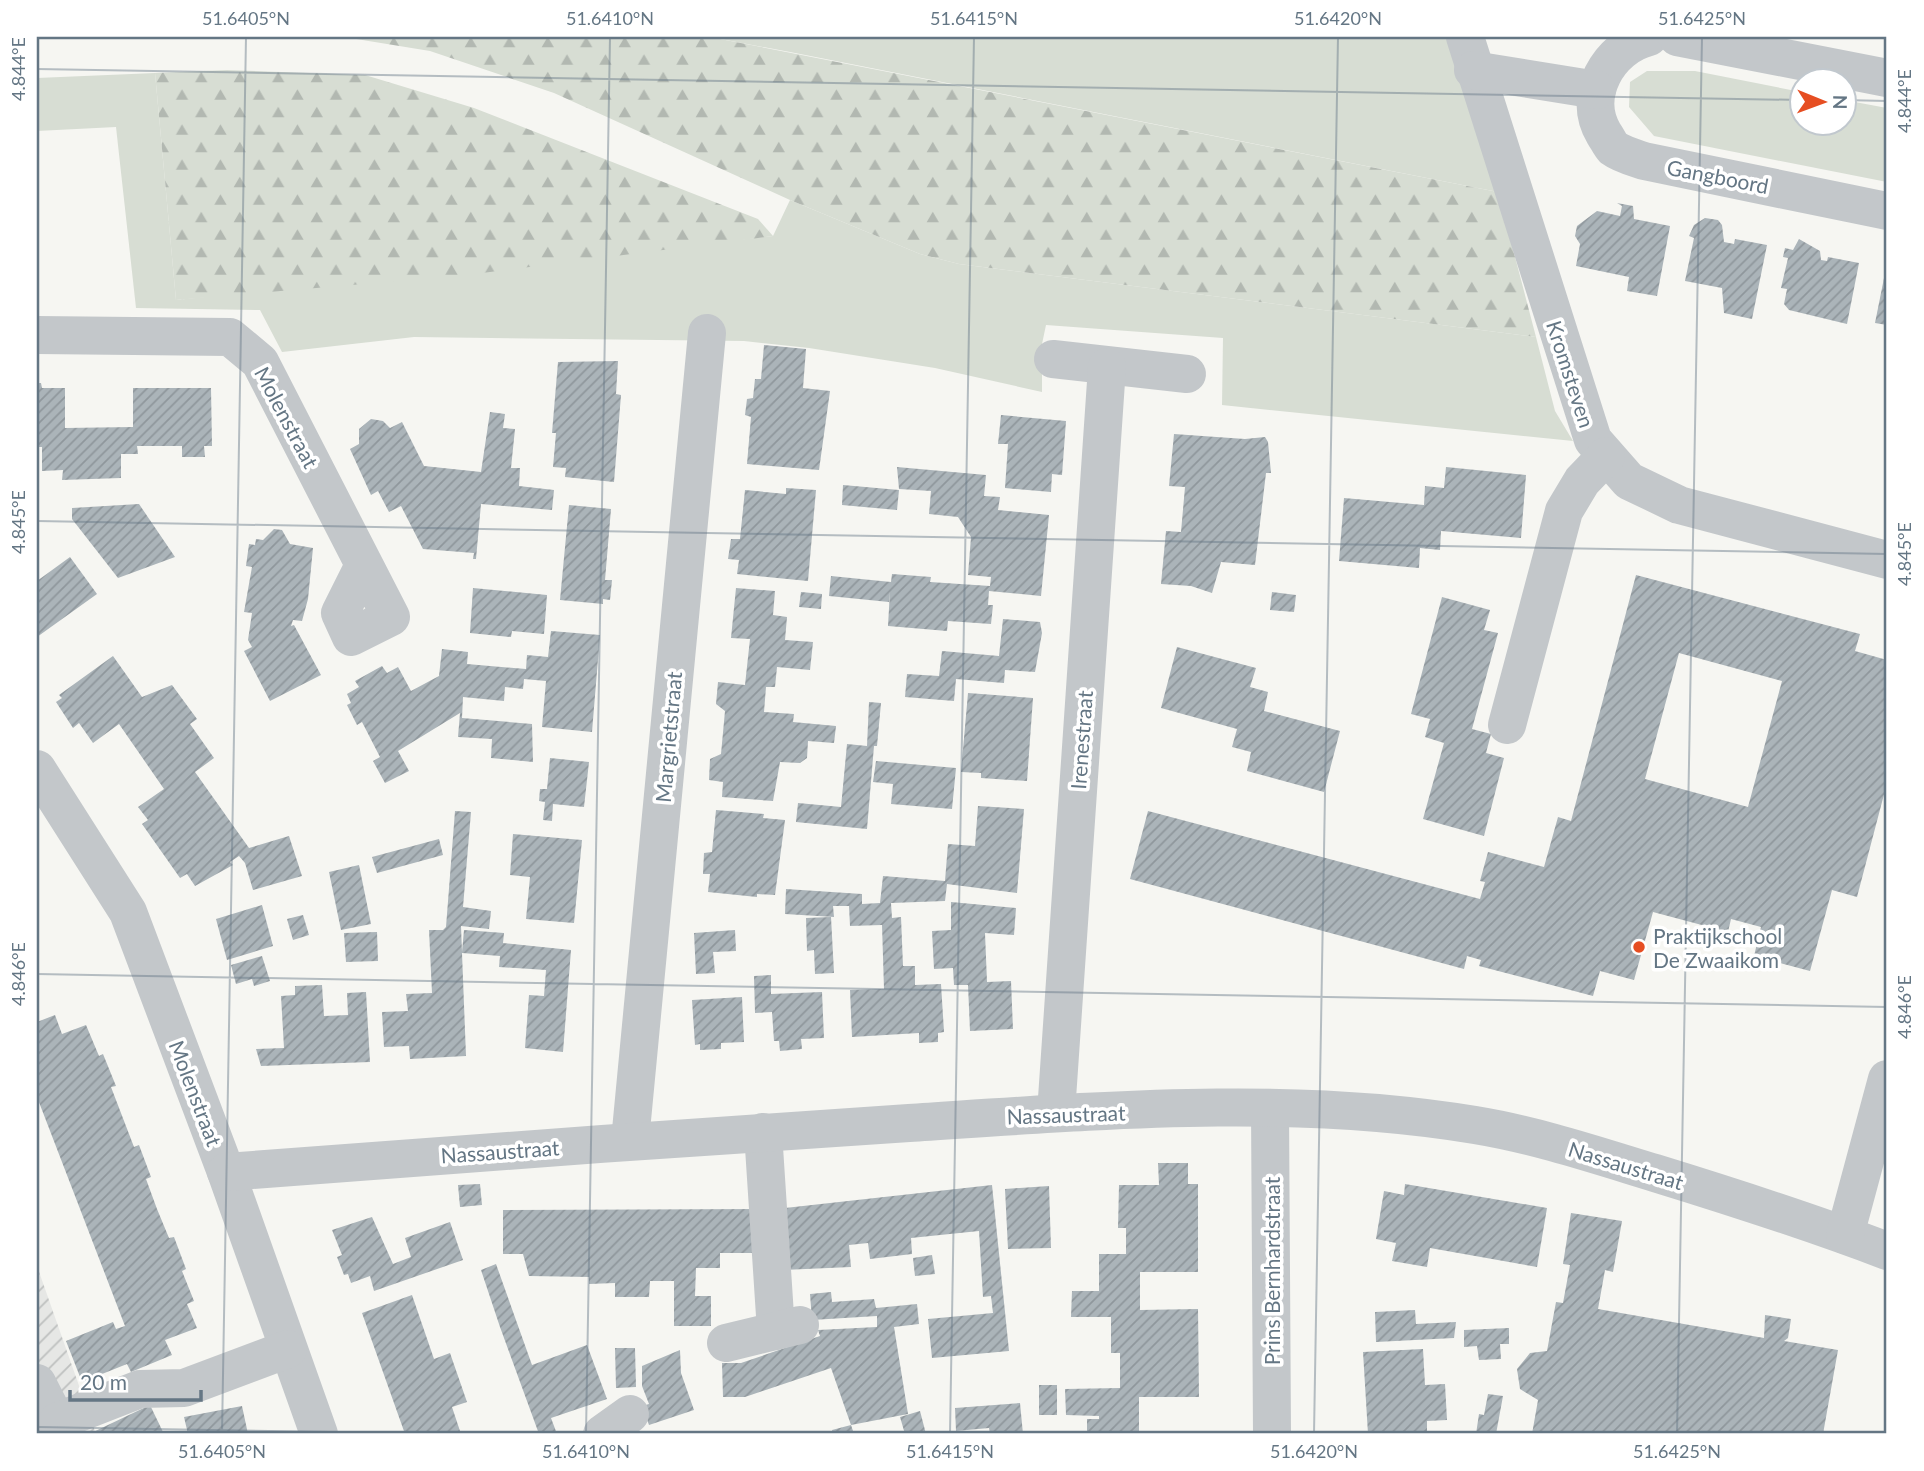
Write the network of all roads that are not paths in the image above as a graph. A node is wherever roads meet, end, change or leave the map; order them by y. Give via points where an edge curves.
1 (1649, 37) edge
2 (1677, 37) edge
3 (1469, 53) edge
4 (1887, 78) edge
5 (1597, 90) junction
6 (1887, 211) edge
7 (707, 333) dead end
8 (37, 335) edge
9 (1053, 359) dead end
10 (1107, 367) junction
11 (1186, 374) dead end
12 (1606, 456) junction
13 (1887, 560) edge
14 (365, 565) dead end
15 (1507, 725) dead end
16 (37, 769) edge
17 (1887, 1079) edge
18 (1270, 1108) junction
19 (1056, 1113) junction
20 (763, 1132) junction
21 (629, 1141) junction
22 (226, 1172) junction
23 (1845, 1235) junction
24 (1887, 1251) edge
25 (726, 1343) dead end
26 (288, 1349) junction
27 (37, 1383) edge
28 (61, 1428) edge
29 (319, 1434) edge
30 (1272, 1434) edge

1 - 5 street, Gangboord via 1631,41 1607,64
2 - 4 street
3 - 5 street
3 - 12 street, Kromsteven via 1593,440
5 - 6 street, Gangboord via 1594,118 1613,148 1644,162
7 - 21 street, Margrietstraat
8 - 14 street, Molenstraat via 230,337 260,362
9 - 10 street
10 - 11 street
10 - 19 street, Irenestraat
12 - 13 street, Kromsteven via 1629,481 1679,505
12 - 15 street via 1582,481 1564,511
16 - 22 street, Molenstraat via 128,912
17 - 23 street
18 - 19 street, Nassaustraat
18 - 23 street, Nassaustraat via 1477,1125 1583,1151
18 - 30 street, Prins Bernhardstraat
19 - 20 street, Nassaustraat
20 - 21 street, Nassaustraat
20 - 25 street via 789,1328
21 - 22 street, Nassaustraat
22 - 26 street, Molenstraat
23 - 24 street, Nassaustraat
26 - 28 street via 184,1388 140,1389
26 - 29 street, Molenstraat
27 - 28 street

